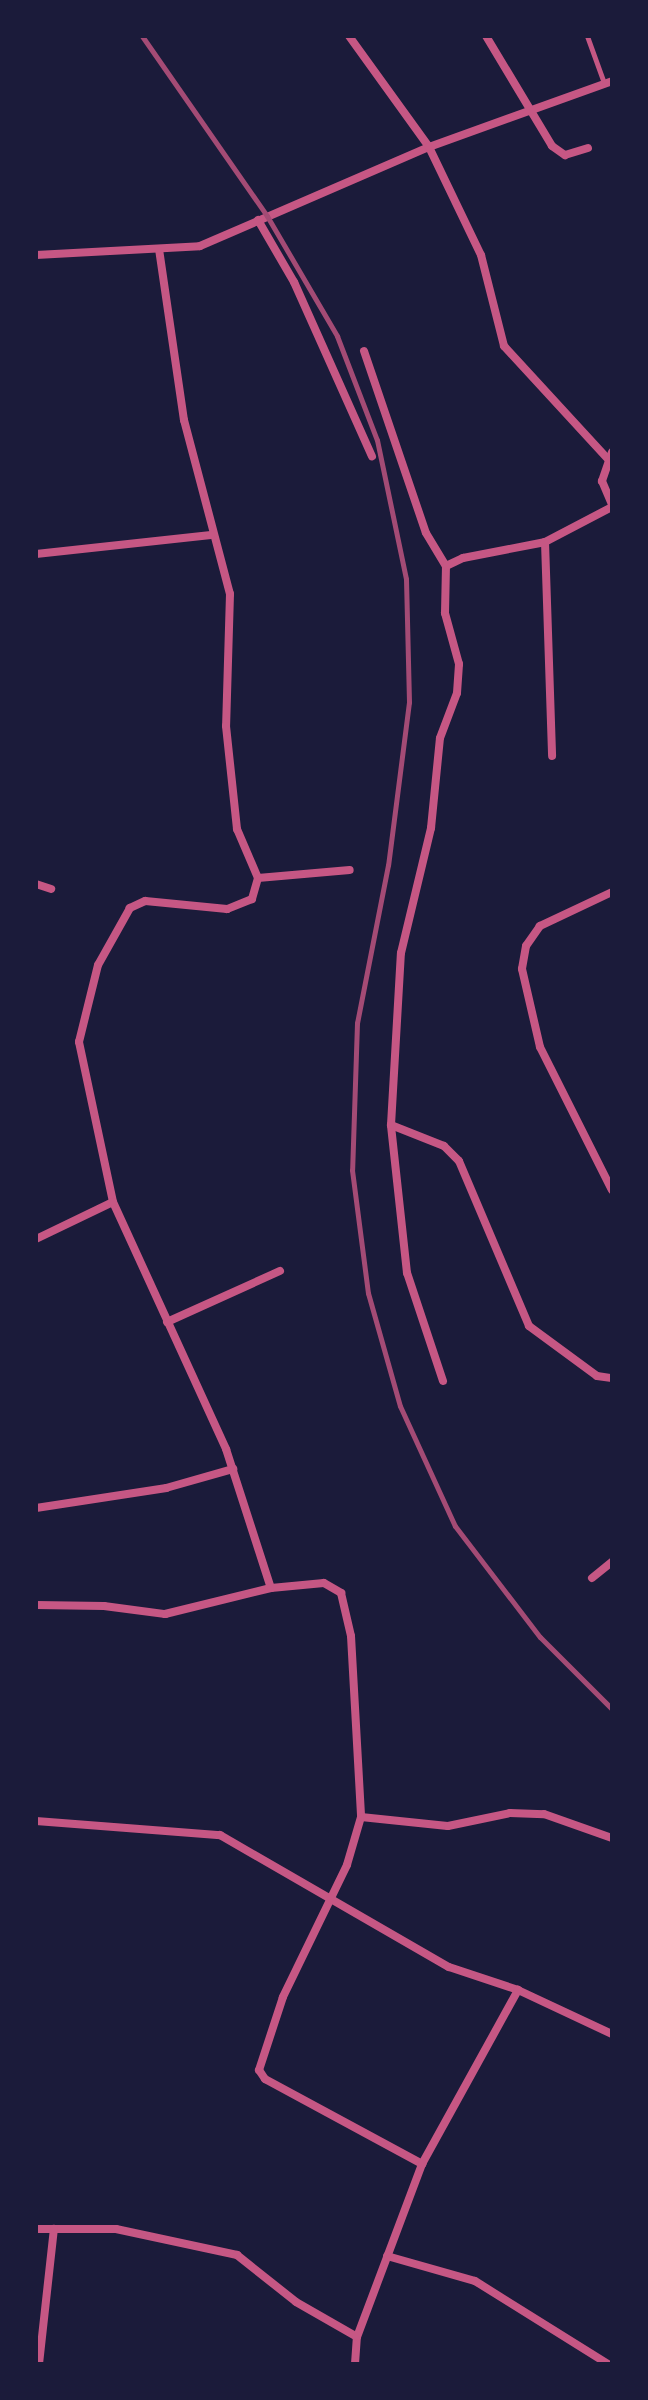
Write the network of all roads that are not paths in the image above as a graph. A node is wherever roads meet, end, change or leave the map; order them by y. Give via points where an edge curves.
1 (349, 36) edge
2 (486, 36) edge
3 (587, 36) edge
4 (608, 82) edge
5 (528, 110) junction
6 (429, 147) junction
7 (588, 148) dead end
8 (258, 220) junction
9 (159, 249) junction
10 (36, 255) edge
11 (364, 351) dead end
12 (372, 456) dead end
13 (610, 456) edge
14 (612, 506) edge
15 (211, 535) junction
16 (545, 542) junction
17 (36, 554) edge
18 (446, 566) junction
19 (552, 756) dead end
20 (350, 870) dead end
21 (258, 878) junction
22 (36, 884) edge
23 (51, 889) dead end
24 (612, 892) edge
25 (391, 1125) junction
26 (612, 1190) edge
27 (113, 1202) junction
28 (36, 1239) edge
29 (280, 1271) dead end
30 (167, 1322) junction
31 (612, 1378) edge
32 (443, 1381) dead end
33 (233, 1469) junction
34 (36, 1508) edge
35 (612, 1562) edge
36 (592, 1578) dead end
37 (271, 1588) junction
38 (36, 1605) edge
39 (361, 1817) junction
40 (36, 1821) edge
41 (612, 1838) edge
42 (331, 1899) junction
43 (518, 1990) junction
44 (612, 2034) edge
45 (422, 2164) junction
46 (36, 2229) edge
47 (54, 2229) junction
48 (387, 2256) junction
49 (357, 2337) junction
50 (39, 2364) edge
51 (355, 2364) edge
52 (608, 2364) edge

1 - 6 street
2 - 5 street
3 - 4 lane
4 - 5 street
5 - 6 street
5 - 7 street via 557,151 565,155
6 - 8 street
6 - 13 street via 481,255 504,346
8 - 9 street via 200,246
8 - 12 street via 294,282
9 - 10 street
9 - 15 street via 184,420
11 - 18 street via 426,533
13 - 14 street via 602,481
14 - 16 street
15 - 17 street
15 - 21 street via 230,594 226,726 237,829
16 - 18 street
16 - 19 street
18 - 25 street via 445,613 459,664 457,693 440,738 431,828 399,965
20 - 21 street
21 - 27 street via 252,899 227,909 145,901 130,908 98,965 79,1042
22 - 23 street
24 - 26 street via 540,926 526,946 522,969 540,1047
25 - 31 street via 444,1146 459,1161 529,1326 597,1376
25 - 32 street via 407,1273
27 - 28 street
27 - 30 street
29 - 30 street
30 - 33 street
33 - 34 street via 166,1488
33 - 37 street
35 - 36 street
37 - 38 street via 179,1614
37 - 39 street via 324,1583 341,1593 353,1651
39 - 41 street via 448,1826 510,1813 544,1814
39 - 42 street
40 - 42 street via 220,1835
42 - 43 street via 449,1967
42 - 45 street via 283,1997 259,2070 265,2079
43 - 44 street
43 - 45 street
45 - 48 street
46 - 47 street
47 - 49 street via 116,2229 237,2255 296,2302
47 - 50 street
48 - 49 street
48 - 52 street via 475,2281
49 - 51 street

